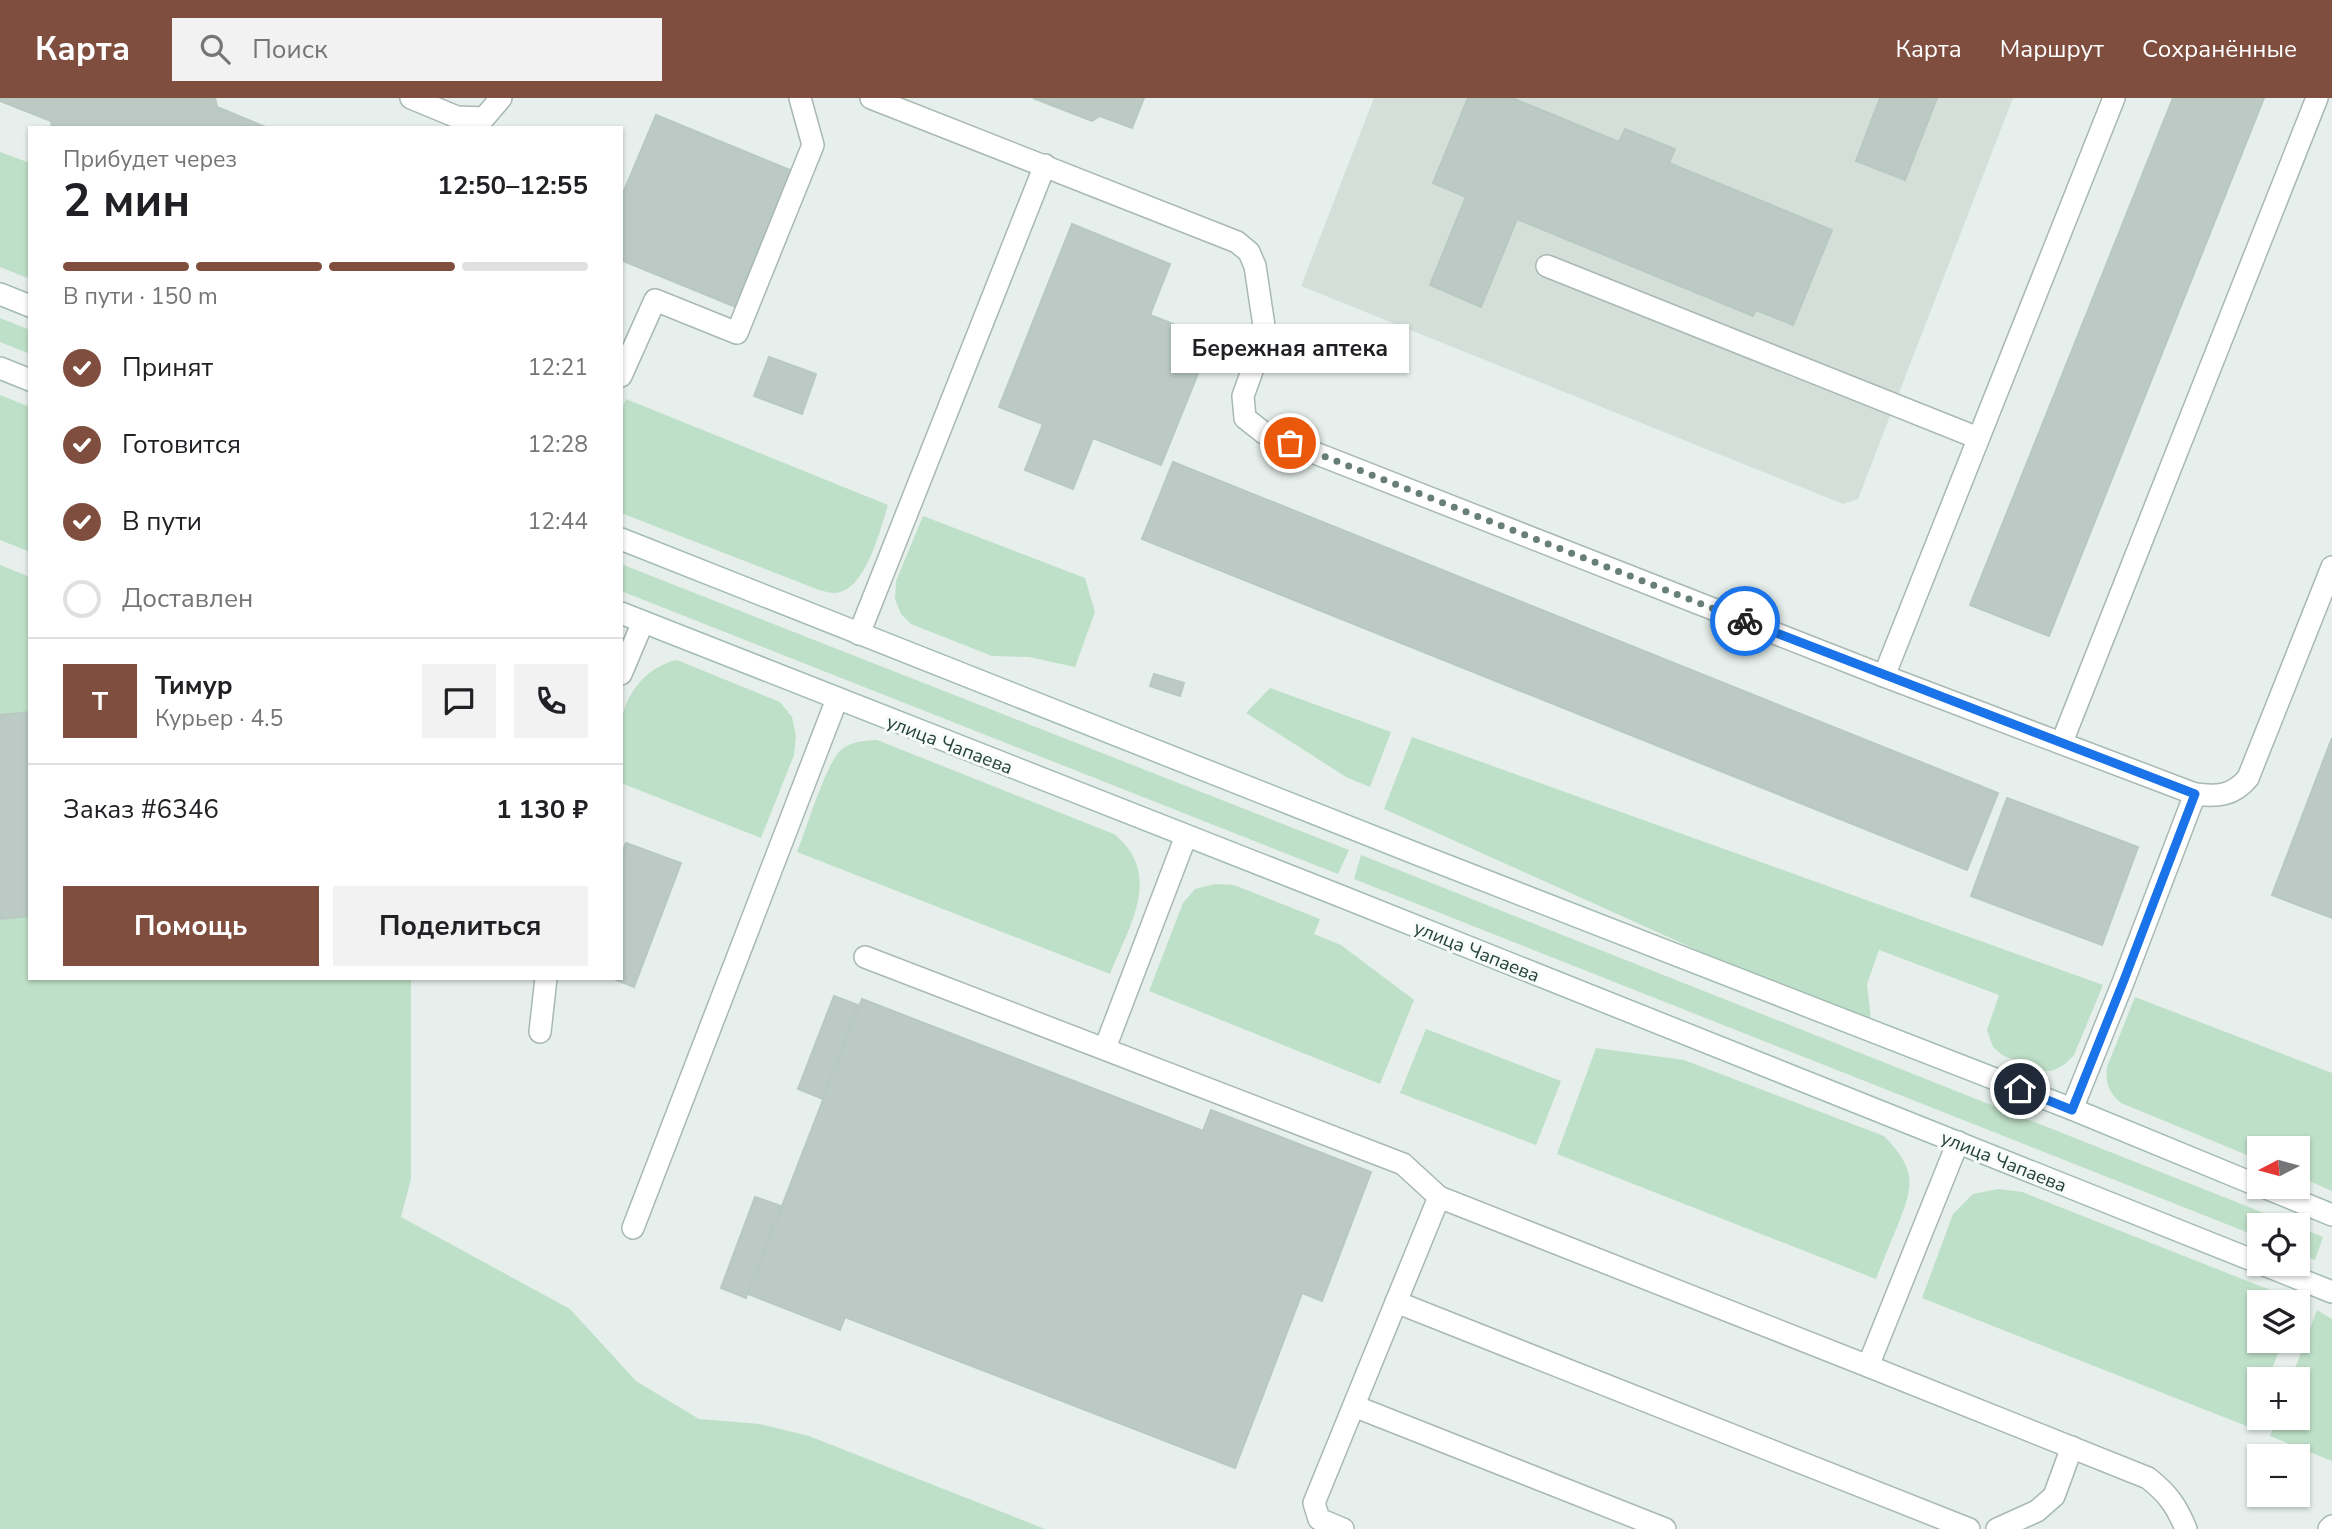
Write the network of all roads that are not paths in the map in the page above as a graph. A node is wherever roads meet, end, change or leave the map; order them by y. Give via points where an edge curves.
1 (411, 98) edge
2 (501, 98) edge
3 (800, 98) edge
4 (871, 98) edge
5 (2114, 98) edge
6 (2317, 98) edge
7 (1045, 165) junction
8 (1547, 266) dead end
9 (0, 294) edge
10 (28, 305) edge
11 (0, 369) edge
12 (623, 372) edge
13 (28, 379) edge
14 (1978, 438) junction
15 (623, 540) edge
16 (2332, 566) edge
17 (623, 615) edge
18 (643, 622) junction
19 (859, 634) junction
20 (623, 669) edge
21 (1884, 676) junction
22 (837, 699) junction
23 (2062, 742) junction
24 (2195, 794) junction
25 (1186, 836) junction
26 (865, 957) dead end
27 (546, 980) edge
28 (540, 1032) dead end
29 (1105, 1048) junction
30 (2072, 1110) junction
31 (1958, 1142) junction
32 (2247, 1181) edge
33 (1439, 1197) junction
34 (2292, 1199) edge
35 (2332, 1215) edge
36 (633, 1228) dead end
37 (2332, 1292) edge
38 (1396, 1302) junction
39 (1868, 1366) junction
40 (1354, 1406) junction
41 (2072, 1447) junction
42 (1343, 1529) edge
43 (1665, 1529) edge
44 (1969, 1529) edge
45 (1997, 1529) edge
46 (2186, 1529) edge

1 - 2 main road via 457,117 484,118
3 - 12 main road via 813,145 737,333 655,300
4 - 7 main road
5 - 14 main road
6 - 23 main road
7 - 19 main road
7 - 21 main road via 1237,242 1249,252 1264,326 1243,396 1245,418 1264,433
8 - 14 main road
9 - 10 main road
11 - 13 main road
14 - 21 main road
15 - 19 main road
16 - 24 main road via 2248,778 2227,794
17 - 18 main road, улица Чапаева
18 - 20 main road
18 - 22 main road, улица Чапаева
19 - 30 main road
21 - 23 main road
22 - 25 main road, улица Чапаева
22 - 36 main road
23 - 24 main road
24 - 30 main road
25 - 29 main road
25 - 31 main road, улица Чапаева
26 - 29 main road
27 - 28 main road
29 - 33 main road via 1404,1164
30 - 32 main road
31 - 37 main road, улица Чапаева
31 - 39 main road
33 - 38 main road
33 - 39 main road
34 - 35 main road
38 - 40 main road
38 - 44 main road
39 - 41 main road
40 - 42 main road via 1314,1503 1319,1519
40 - 43 main road
41 - 45 main road via 2054,1496 2037,1511
41 - 46 main road via 2148,1478 2177,1507

